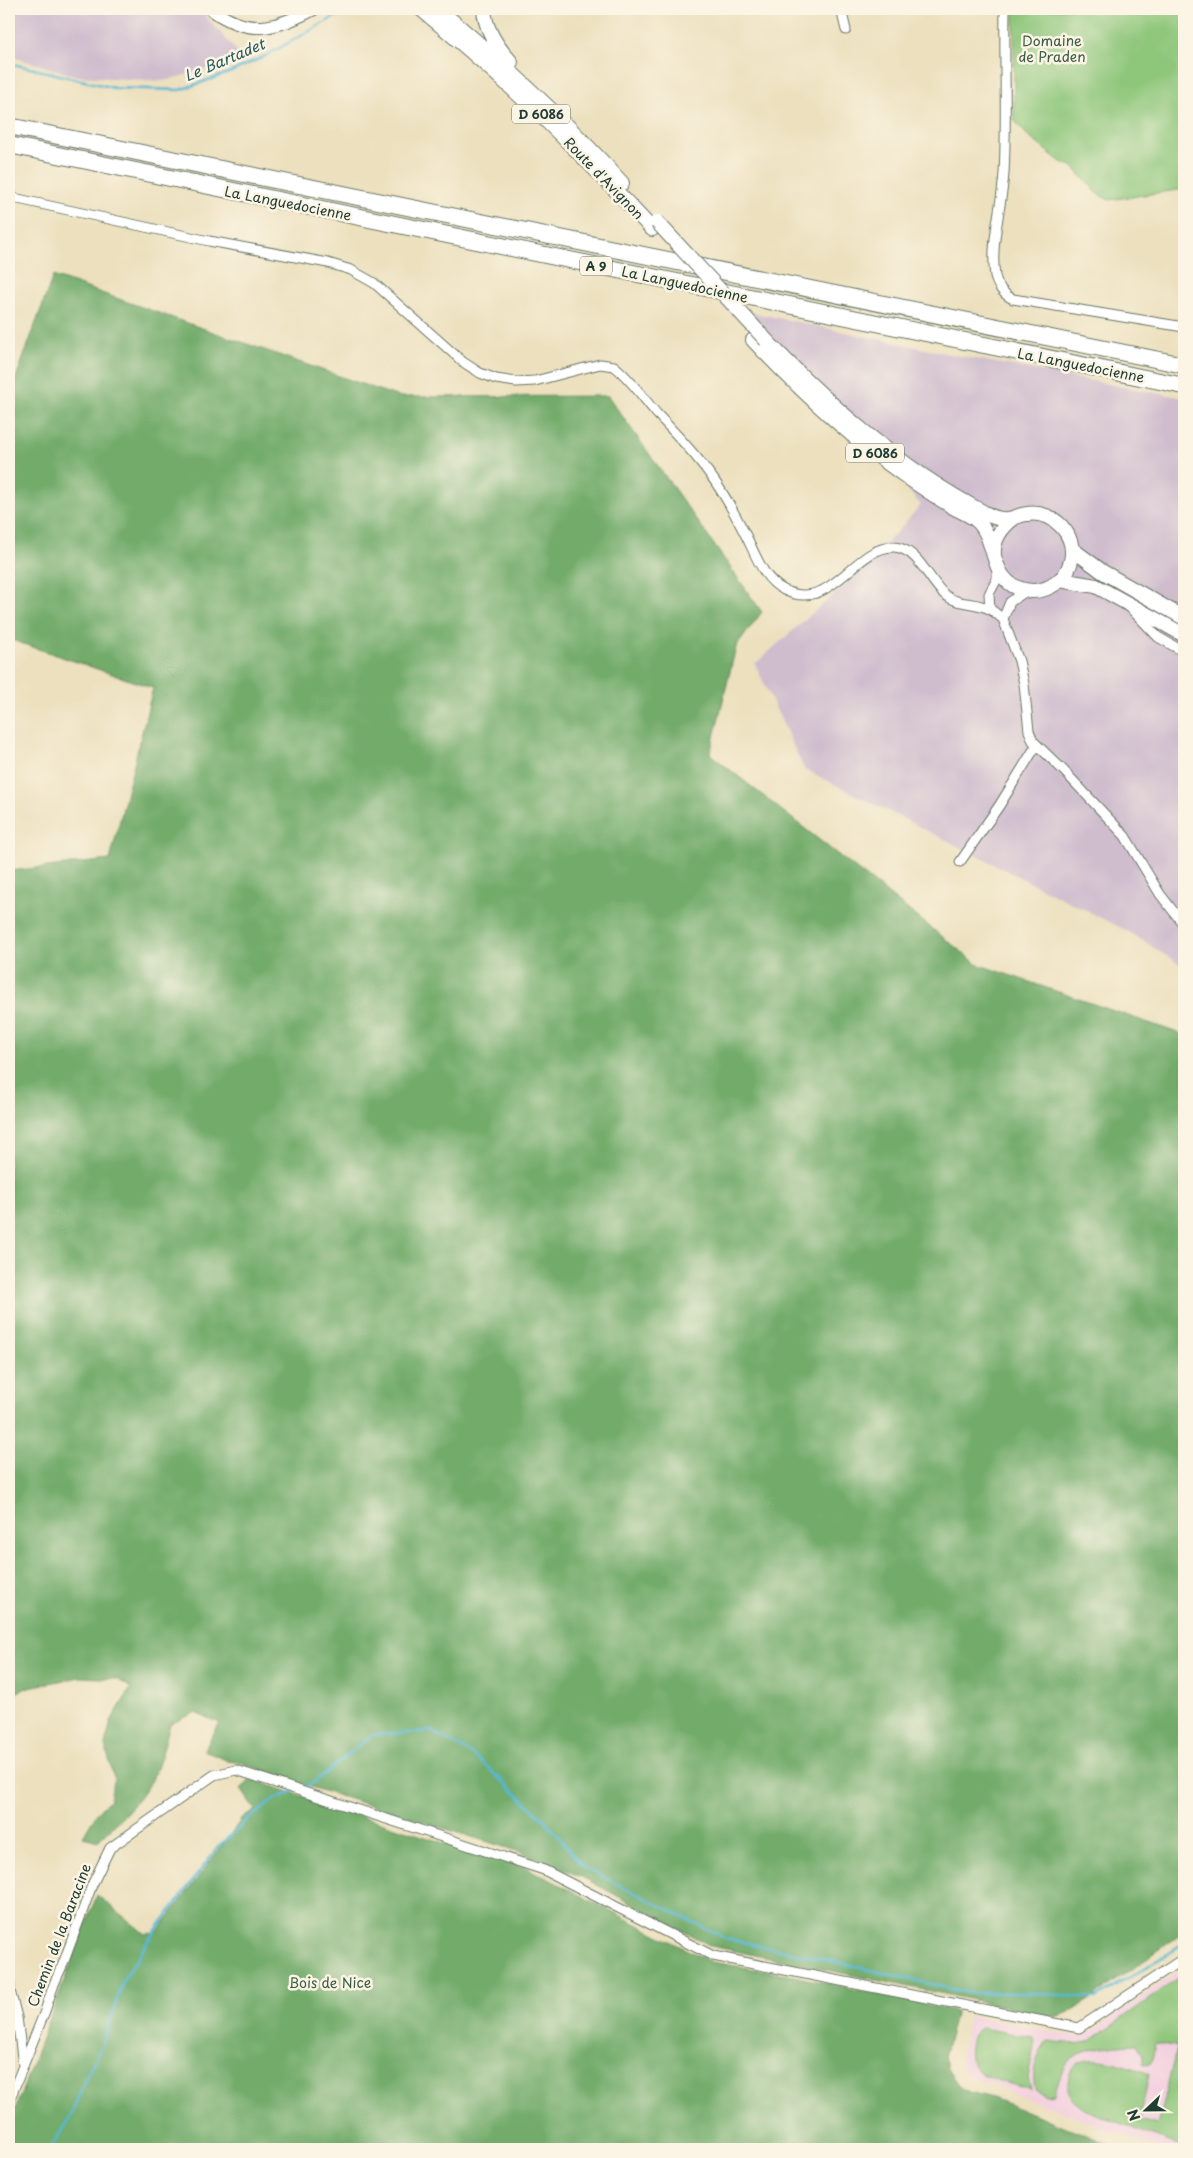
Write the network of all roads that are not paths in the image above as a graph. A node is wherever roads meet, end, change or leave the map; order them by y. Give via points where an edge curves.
1 (314, 9) edge
2 (421, 9) edge
3 (438, 9) edge
4 (484, 9) edge
5 (841, 9) edge
6 (1005, 9) edge
7 (216, 11) edge
8 (846, 30) dead end
9 (565, 122) junction
10 (9, 126) edge
11 (9, 145) edge
12 (9, 197) edge
13 (655, 225) junction
14 (1184, 327) edge
15 (760, 340) junction
16 (1184, 365) edge
17 (1184, 386) edge
18 (1014, 518) junction
19 (1072, 549) junction
20 (996, 564) junction
21 (1060, 580) junction
22 (1026, 591) junction
23 (1118, 598) junction
24 (990, 609) junction
25 (1184, 618) edge
26 (1003, 619) junction
27 (1184, 635) edge
28 (1184, 652) edge
29 (1036, 746) junction
30 (960, 862) dead end
31 (1184, 925) edge
32 (1184, 1958) edge
33 (9, 1962) edge
34 (22, 2065) junction
35 (9, 2101) edge

1 - 7 main road via 268,28 250,28
2 - 13 main road, Route d'Avignon / D 6086 via 517,91
3 - 9 main road, Route d'Avignon / D 6086
4 - 9 main road via 494,40
5 - 8 street
6 - 14 street via 1006,146 995,259 1000,287 1013,299
9 - 13 main road, Route d'Avignon / D 6086
10 - 16 highway, La Languedocienne / A 9
11 - 17 highway, La Languedocienne / A 9
12 - 24 street via 209,241 328,262 351,270 374,283 463,362 496,379 530,381 600,364 614,366 698,458 728,502 764,572 776,586 791,593 820,592 867,556 895,547 912,555 942,592 953,600
13 - 15 main road, D 6086, bridge
15 - 18 main road, D 6086 via 841,413 903,462 989,515
15 - 20 main road, D 6086 via 796,384 847,430 903,474 976,520 986,534
18 - 19 main road via 1039,514 1052,518 1069,536
18 - 20 main road via 999,532 995,542
19 - 21 main road via 1067,571
19 - 25 main road via 1103,572
20 - 22 main road via 1009,583
20 - 24 street via 997,579 989,594
21 - 22 main road via 1044,590
21 - 23 main road via 1096,586
22 - 26 street via 1010,602
23 - 27 main road
23 - 28 street via 1158,637
24 - 26 street
26 - 29 street via 1019,661 1030,731
29 - 30 street
29 - 31 street via 1125,836 1160,894
32 - 34 street, Chemin de la Baracine via 1079,2028 713,1956 544,1870 236,1770 214,1775 110,1848 92,1885
33 - 34 street via 10,1991
34 - 35 street, Chemin de la Baracine

